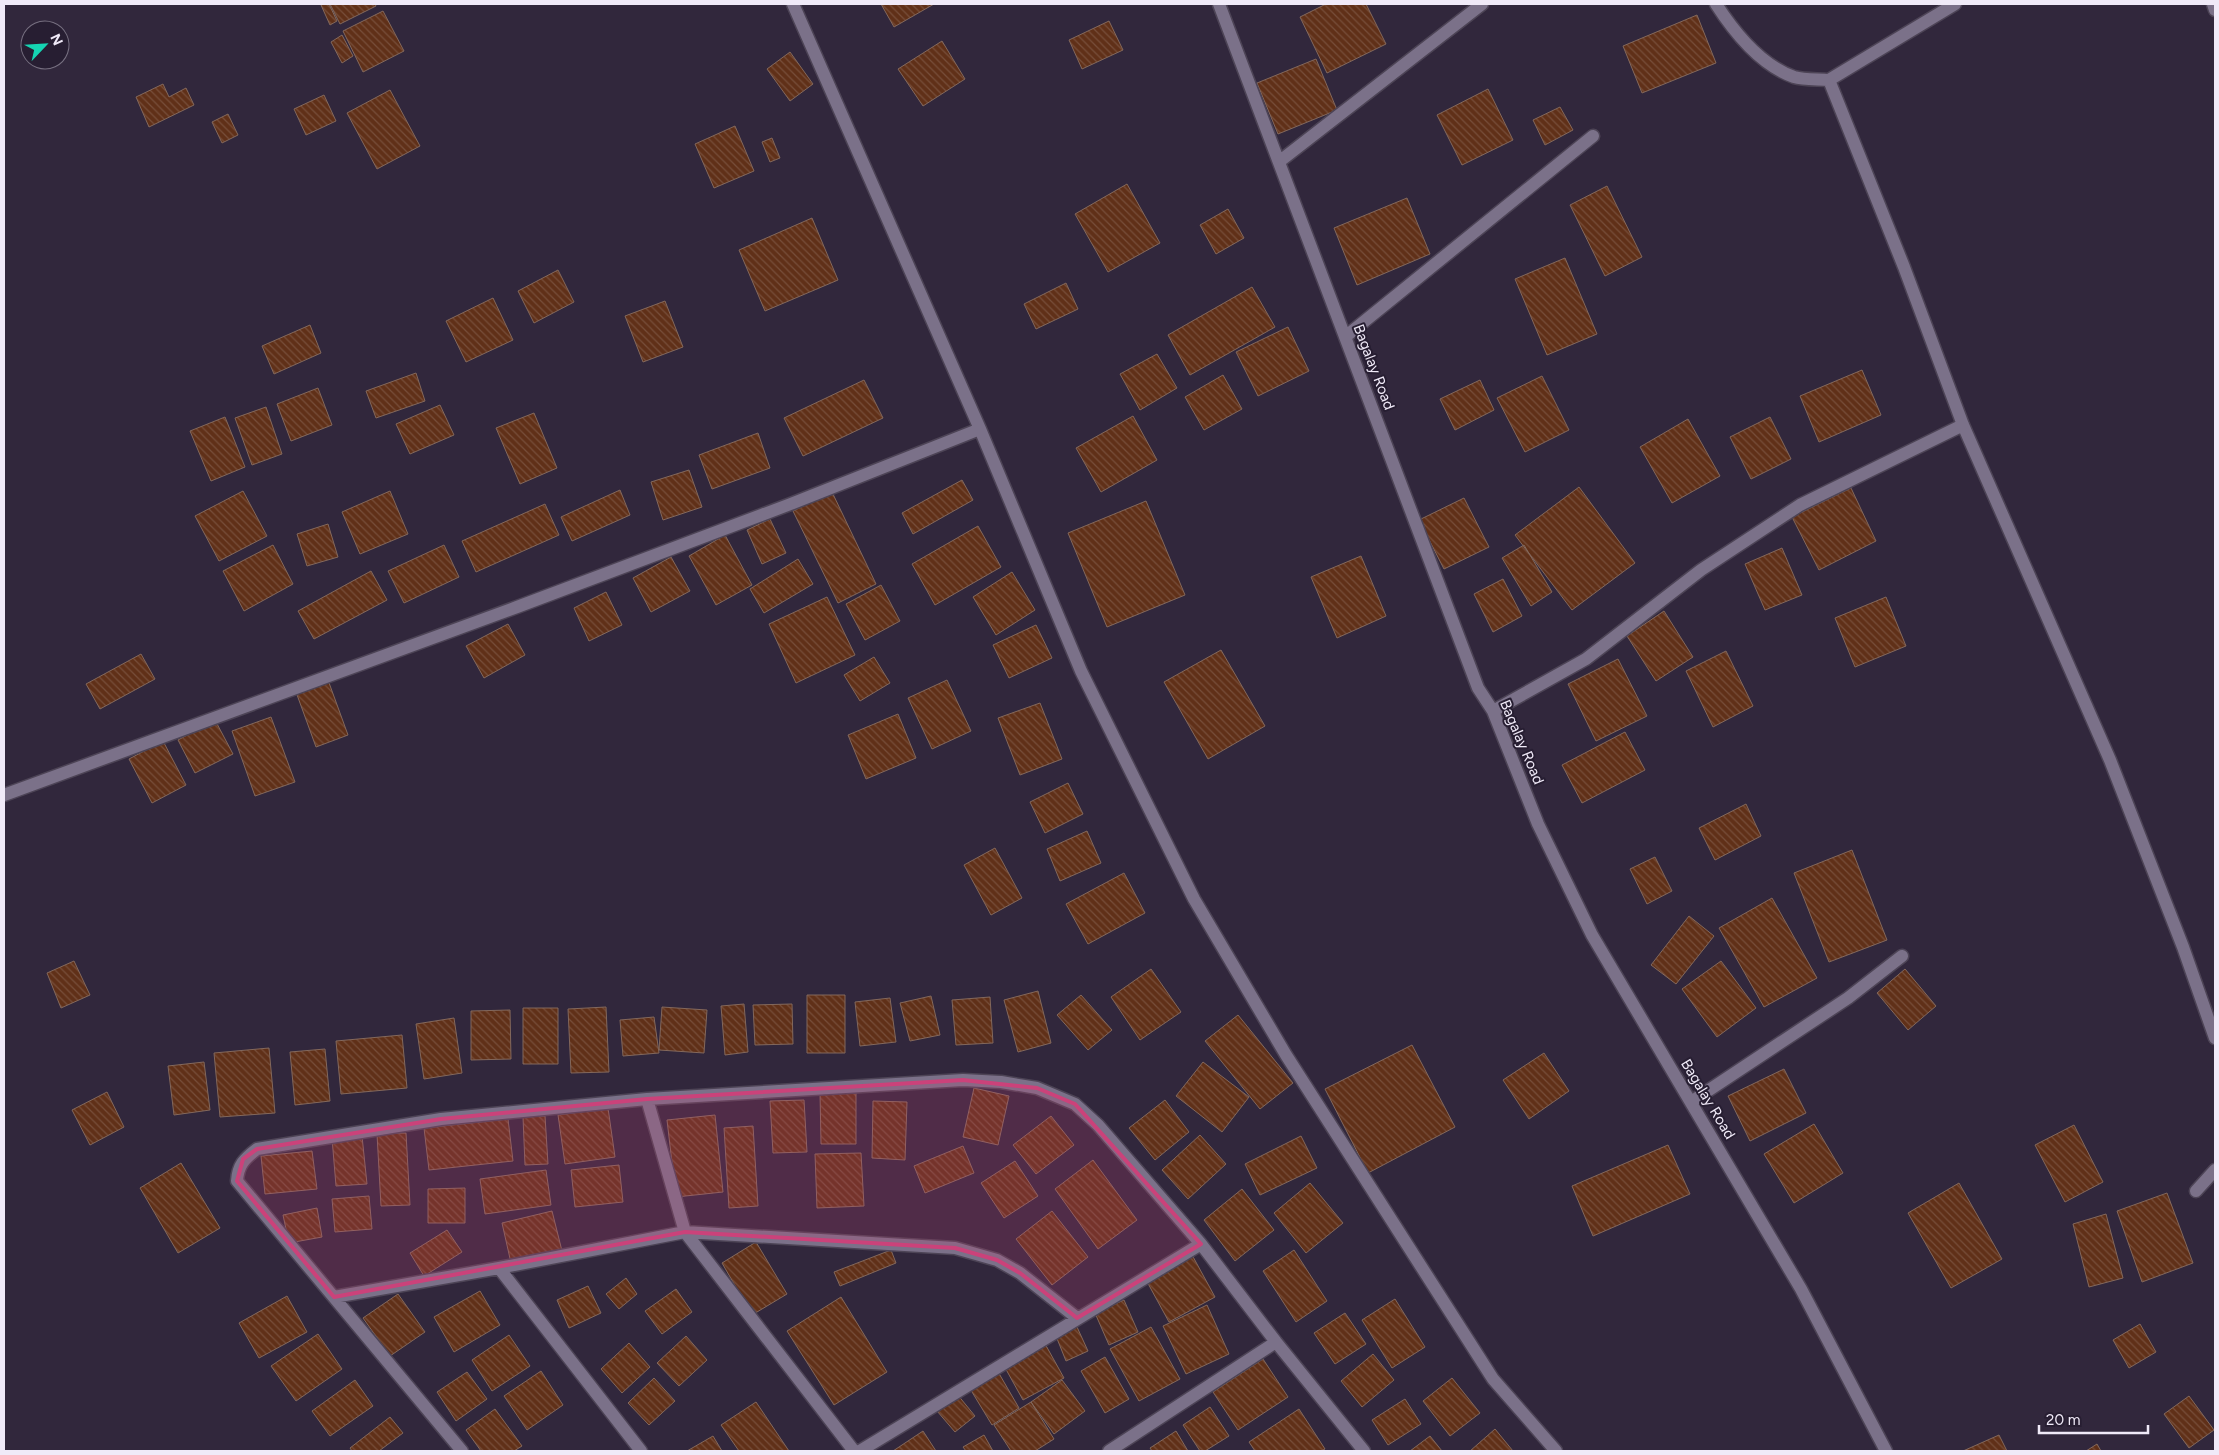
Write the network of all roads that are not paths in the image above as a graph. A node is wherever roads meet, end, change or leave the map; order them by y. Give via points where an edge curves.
1 (794, 4) edge
2 (1219, 4) edge
3 (1482, 4) edge
4 (1716, 4) edge
5 (1955, 4) edge
6 (2213, 4) edge
7 (2215, 10) edge
8 (1829, 80) junction
9 (1593, 136) dead end
10 (1280, 161) junction
11 (1345, 337) junction
12 (1963, 425) junction
13 (980, 429) junction
14 (1493, 711) junction
15 (4, 794) edge
16 (1902, 956) dead end
17 (2215, 1038) edge
18 (647, 1099) junction
19 (1691, 1102) junction
20 (2215, 1170) edge
21 (2196, 1191) dead end
22 (684, 1232) junction
23 (1201, 1244) junction
24 (499, 1268) junction
25 (334, 1297) junction
26 (1076, 1318) junction
27 (1276, 1342) junction
28 (1358, 1449) edge
29 (462, 1451) edge
30 (641, 1451) edge
31 (854, 1451) edge
32 (860, 1451) edge
33 (1109, 1451) edge
34 (1556, 1451) edge
35 (1886, 1451) edge

1 - 13 street
2 - 10 street, Bagalay Road
3 - 10 street
4 - 8 street via 1733,30 1772,67 1795,78
5 - 8 street
6 - 7 street
8 - 12 street
9 - 11 street
10 - 11 street, Bagalay Road
11 - 14 street, Bagalay Road via 1478,688
12 - 14 street via 1800,505 1701,570 1586,659
12 - 17 street via 2110,760
13 - 15 street via 732,526
13 - 34 street via 1080,671 1194,899 1286,1056 1493,1379
14 - 19 street, Bagalay Road via 1538,824 1592,935
16 - 19 street via 1848,998
18 - 22 street
18 - 23 street via 963,1080 1037,1088 1075,1104 1098,1125
18 - 25 street via 441,1120 257,1149 243,1160 237,1181
19 - 35 street, Bagalay Road via 1801,1289
20 - 21 street
22 - 24 street
22 - 26 street via 955,1248 997,1260 1020,1273
22 - 31 street
23 - 26 street
23 - 27 street
24 - 25 street
24 - 30 street
25 - 29 street
26 - 32 street
27 - 28 street
27 - 33 street

